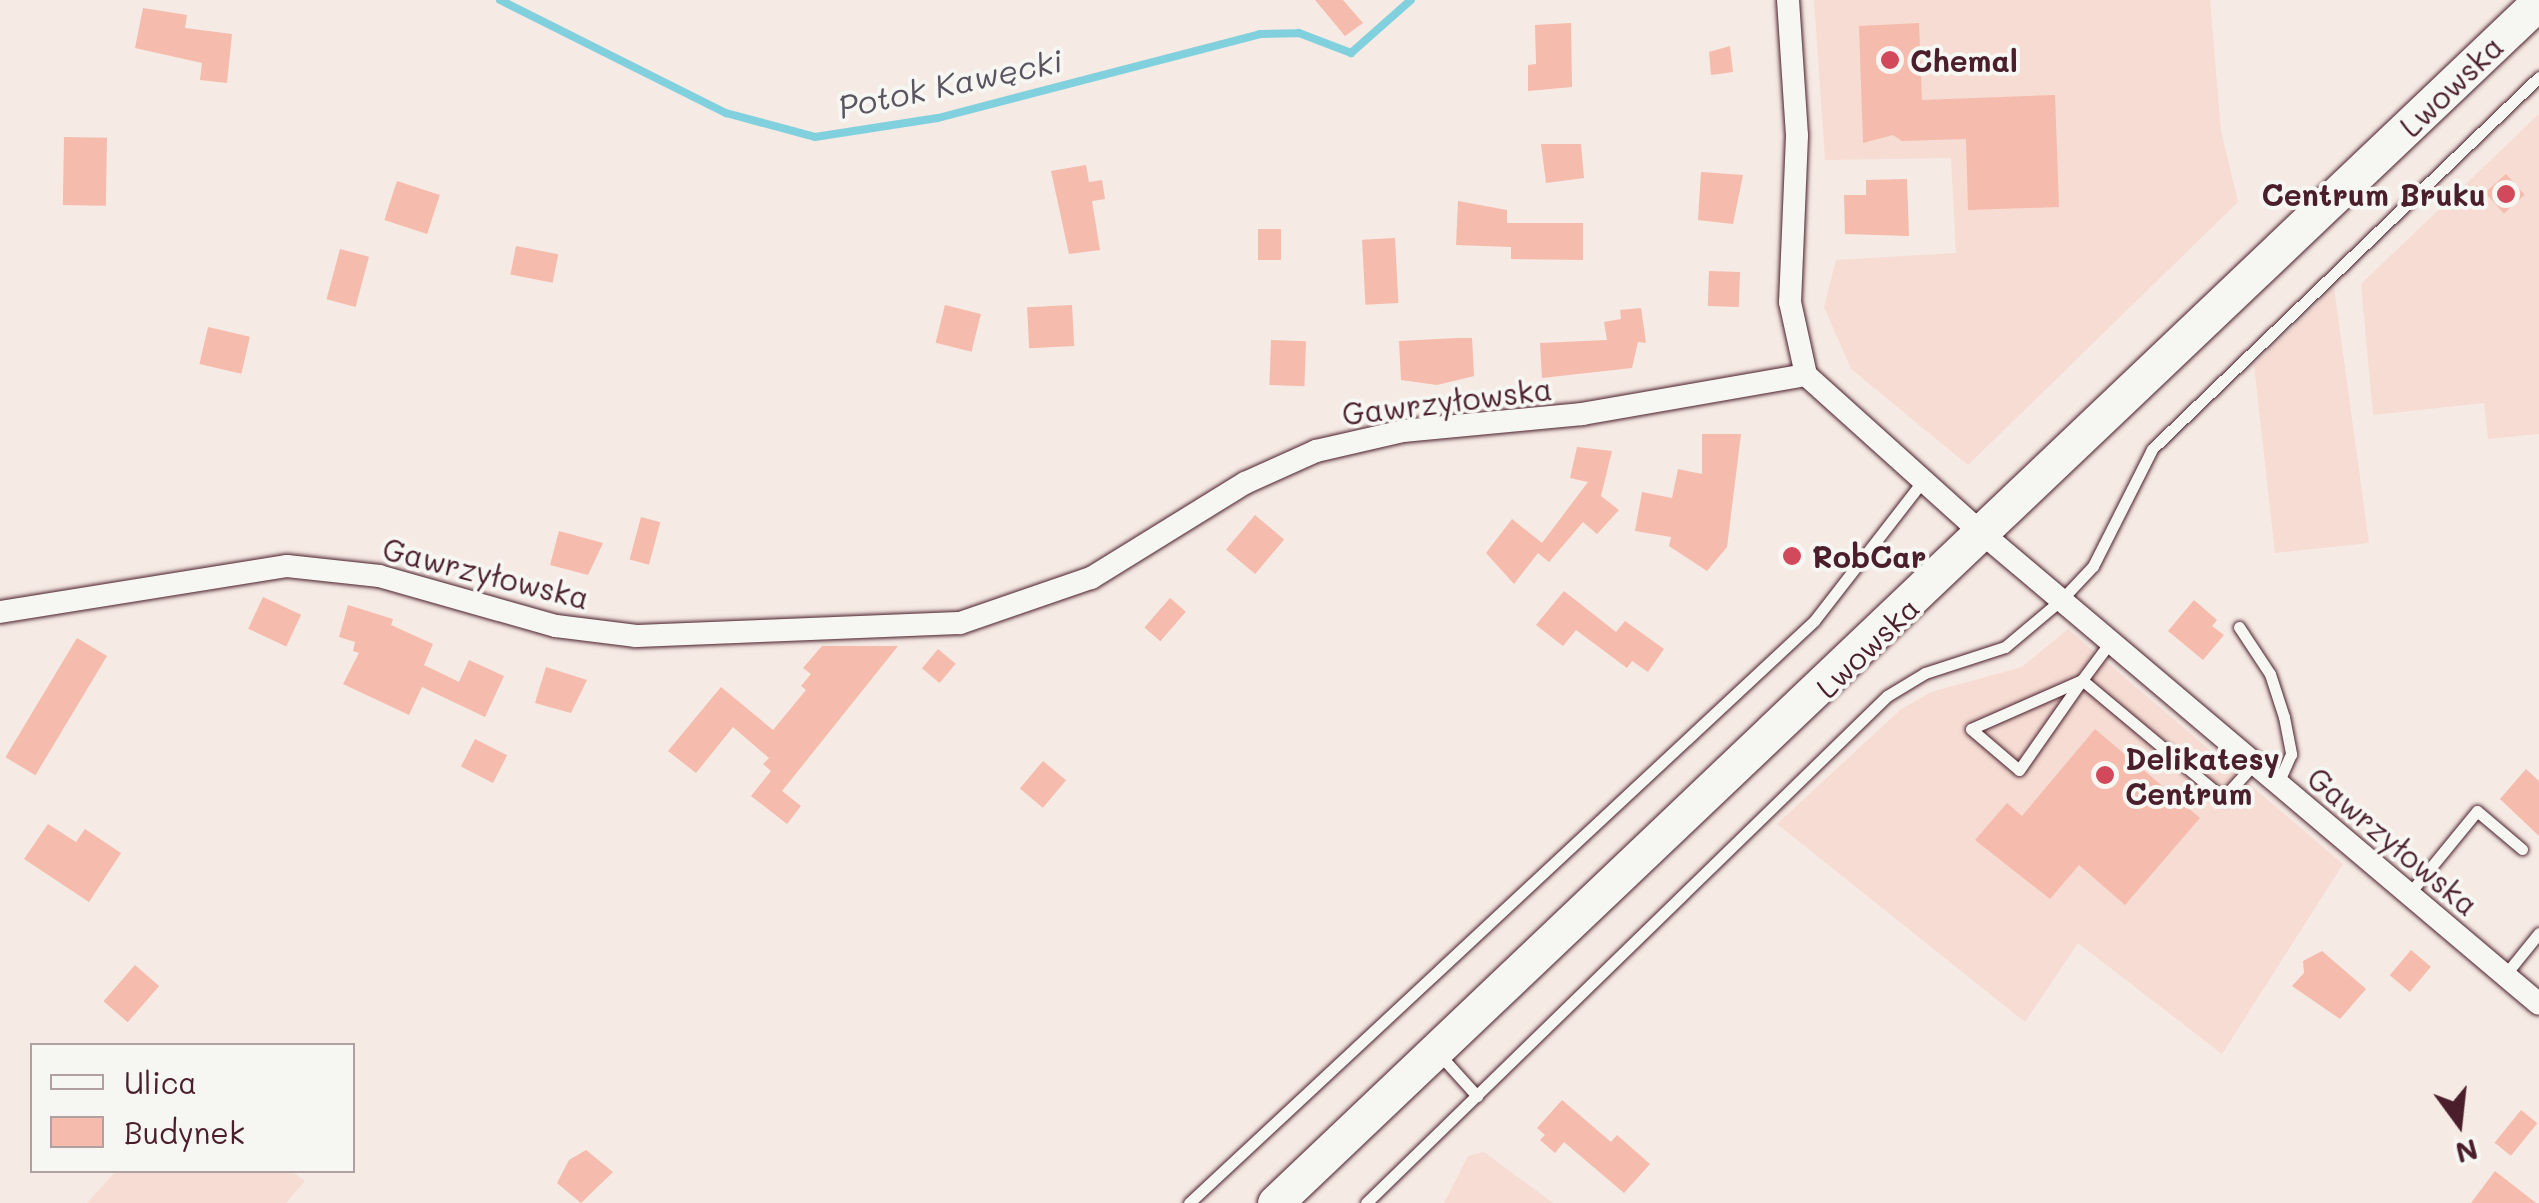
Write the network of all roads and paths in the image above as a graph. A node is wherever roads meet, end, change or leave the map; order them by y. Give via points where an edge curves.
1 (1788, 0) edge
2 (2539, 2) edge
3 (2539, 77) edge
4 (1806, 374) junction
5 (1924, 479) junction
6 (1985, 535) junction
7 (2062, 599) junction
8 (0, 612) edge
9 (2239, 627) dead end
10 (2111, 641) junction
11 (2082, 680) junction
12 (2255, 763) junction
13 (2278, 783) junction
14 (2522, 849) dead end
15 (2409, 894) junction
16 (2539, 933) edge
17 (2505, 975) junction
18 (2539, 1004) edge
19 (1438, 1054) junction
20 (1477, 1096) junction
21 (1189, 1203) edge
22 (1276, 1203) edge
23 (1366, 1203) edge

1 - 4 street via 1797,136 1790,302
2 - 6 main road, Lwowska
3 - 7 lane via 2152,448 2093,566
4 - 5 street, Gawrzyłowska
4 - 8 street, Gawrzyłowska via 1582,414 1403,432 1316,451 1244,483 1091,578 960,623 636,636 556,626 379,576 287,566
5 - 6 street, Gawrzyłowska
5 - 21 lane via 1814,621
6 - 7 street, Gawrzyłowska
6 - 19 main road, Lwowska
7 - 10 street, Gawrzyłowska
7 - 20 lane via 2005,648 1925,673 1887,696
9 - 13 lane via 2270,674 2284,716 2291,754
10 - 11 lane
10 - 12 street, Gawrzyłowska
11 - 11 lane via 2019,770 1971,729 2018,708
11 - 12 lane via 2223,798
12 - 13 street, Gawrzyłowska
13 - 15 street, Gawrzyłowska
14 - 15 lane via 2477,811
15 - 17 street, Gawrzyłowska
16 - 17 lane
17 - 18 street, Gawrzyłowska
19 - 20 lane
19 - 22 main road, Lwowska
20 - 23 lane

